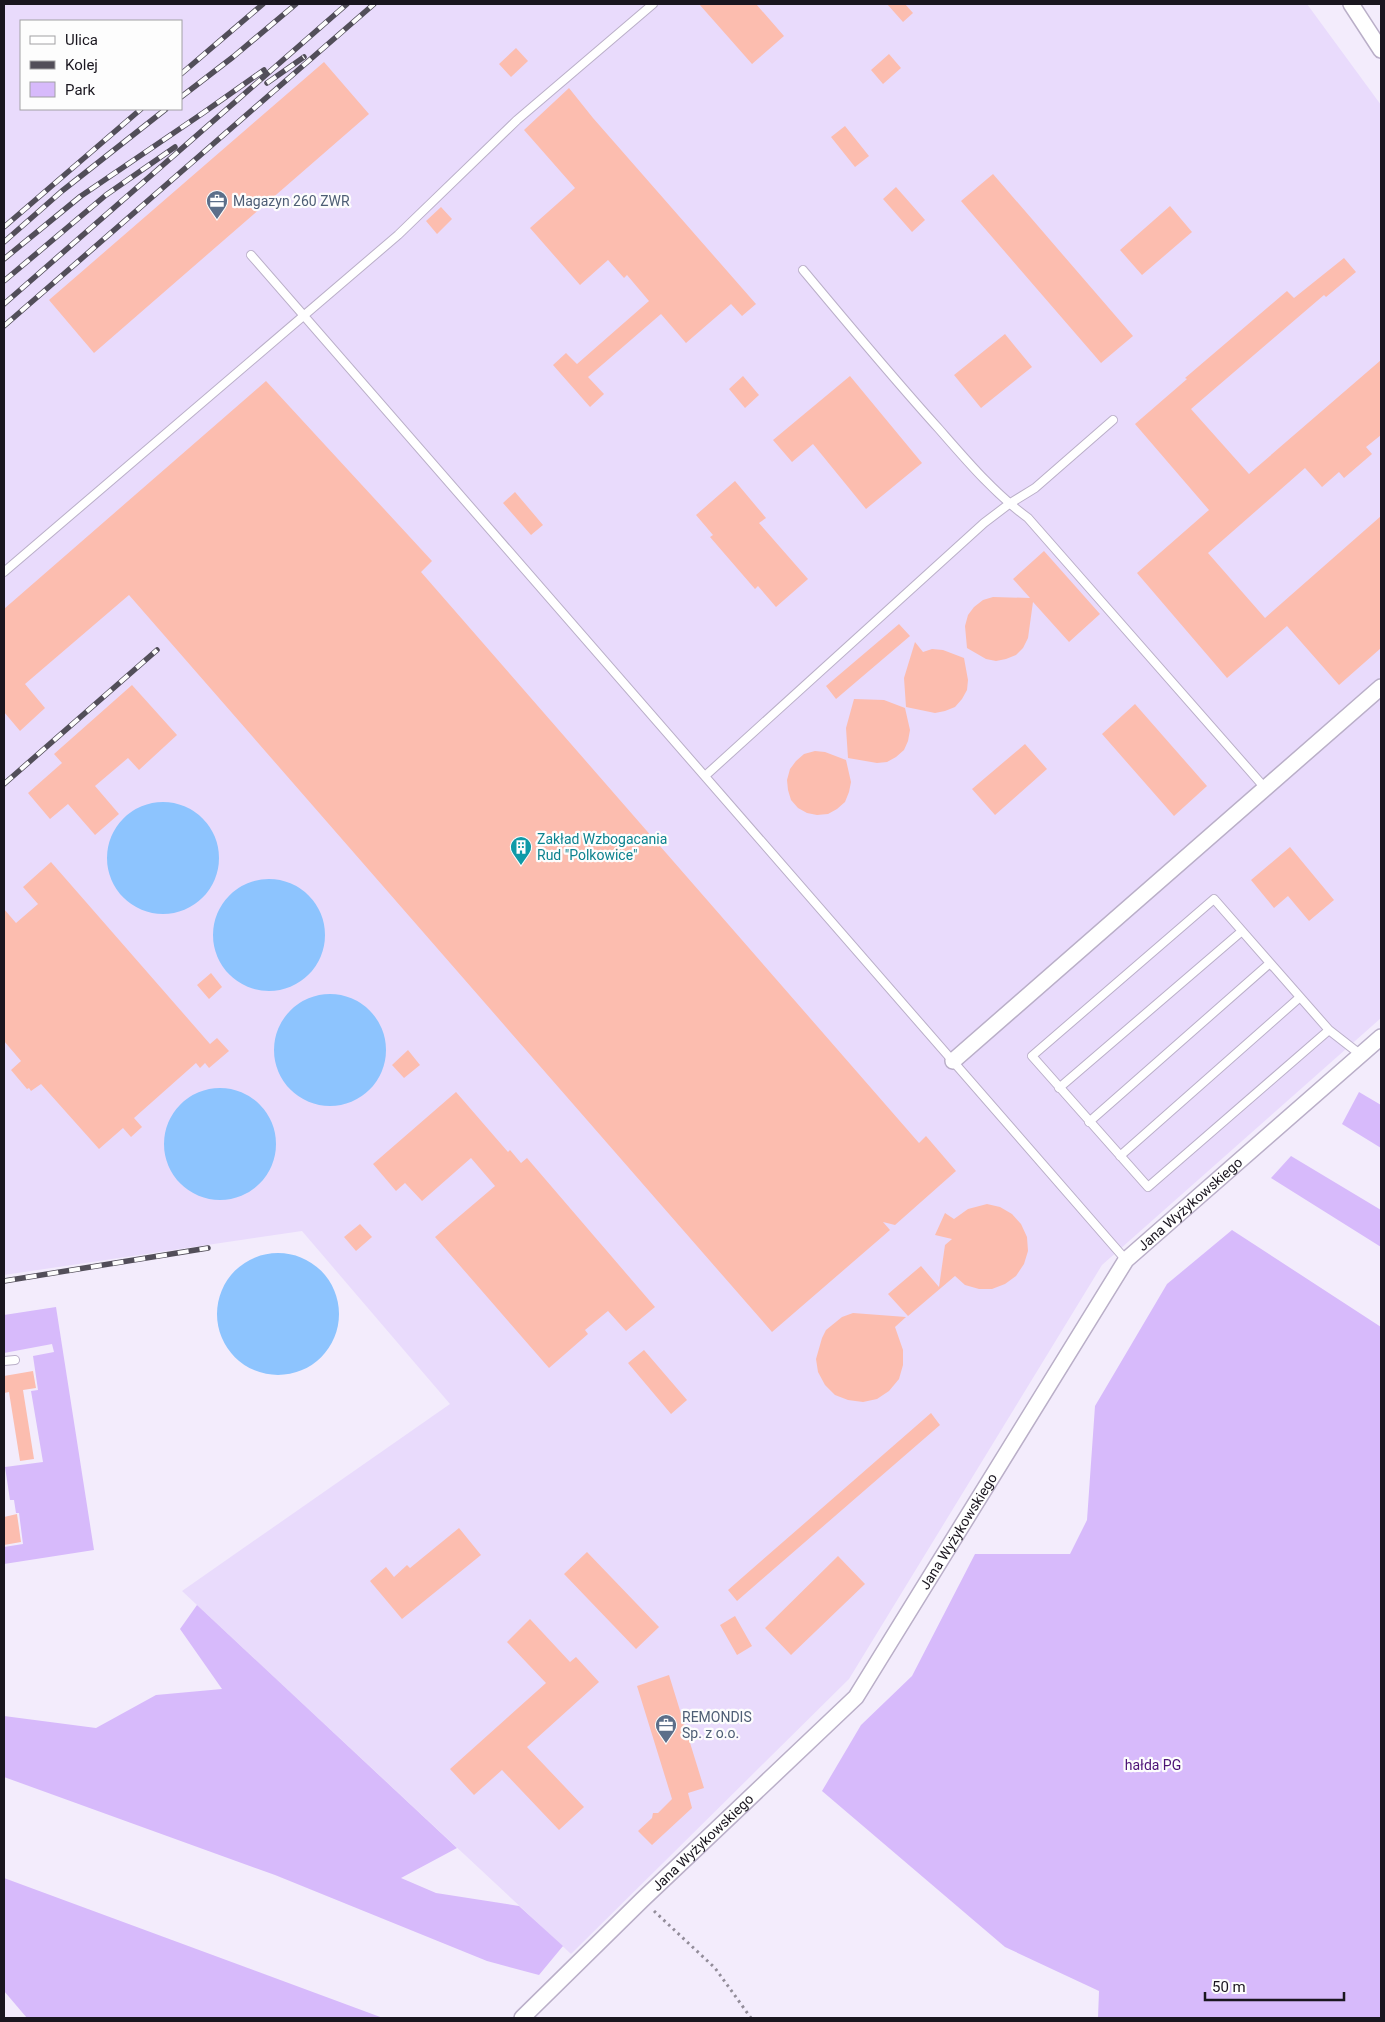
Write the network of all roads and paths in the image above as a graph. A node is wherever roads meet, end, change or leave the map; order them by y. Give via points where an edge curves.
1 (653, 4) edge
2 (1350, 4) edge
3 (1381, 50) edge
4 (251, 255) dead end
5 (803, 270) dead end
6 (304, 314) junction
7 (1113, 420) dead end
8 (1009, 504) junction
9 (4, 572) edge
10 (1381, 687) edge
11 (705, 776) junction
12 (1264, 788) junction
13 (1242, 931) junction
14 (1270, 963) junction
15 (1299, 998) junction
16 (1329, 1030) junction
17 (1381, 1037) edge
18 (1361, 1054) junction
19 (953, 1060) junction
20 (1059, 1088) junction
21 (1089, 1122) junction
22 (1120, 1156) junction
23 (1126, 1260) junction
24 (15, 1360) dead end
25 (4, 1361) edge
26 (642, 1900) junction
27 (522, 2018) edge
28 (751, 2018) edge

1 - 6 lane via 517,120 398,235
2 - 3 street
4 - 6 lane
5 - 8 lane via 891,376
6 - 9 lane
6 - 11 lane
7 - 8 lane via 1035,488
8 - 11 lane via 984,523
8 - 12 lane via 1028,518
10 - 12 street
11 - 19 lane
12 - 19 street
13 - 14 lane
13 - 20 lane
13 - 20 lane via 1214,899 1032,1056
14 - 15 lane
14 - 21 lane
15 - 16 lane
15 - 22 lane
16 - 18 lane
16 - 22 lane via 1148,1187
17 - 18 street, Jana Wyżykowskiego
18 - 23 street, Jana Wyżykowskiego
19 - 23 lane
20 - 21 lane
21 - 22 lane
23 - 26 street, Jana Wyżykowskiego via 856,1697
24 - 25 lane
26 - 27 street, Jana Wyżykowskiego
26 - 28 path via 714,1968

